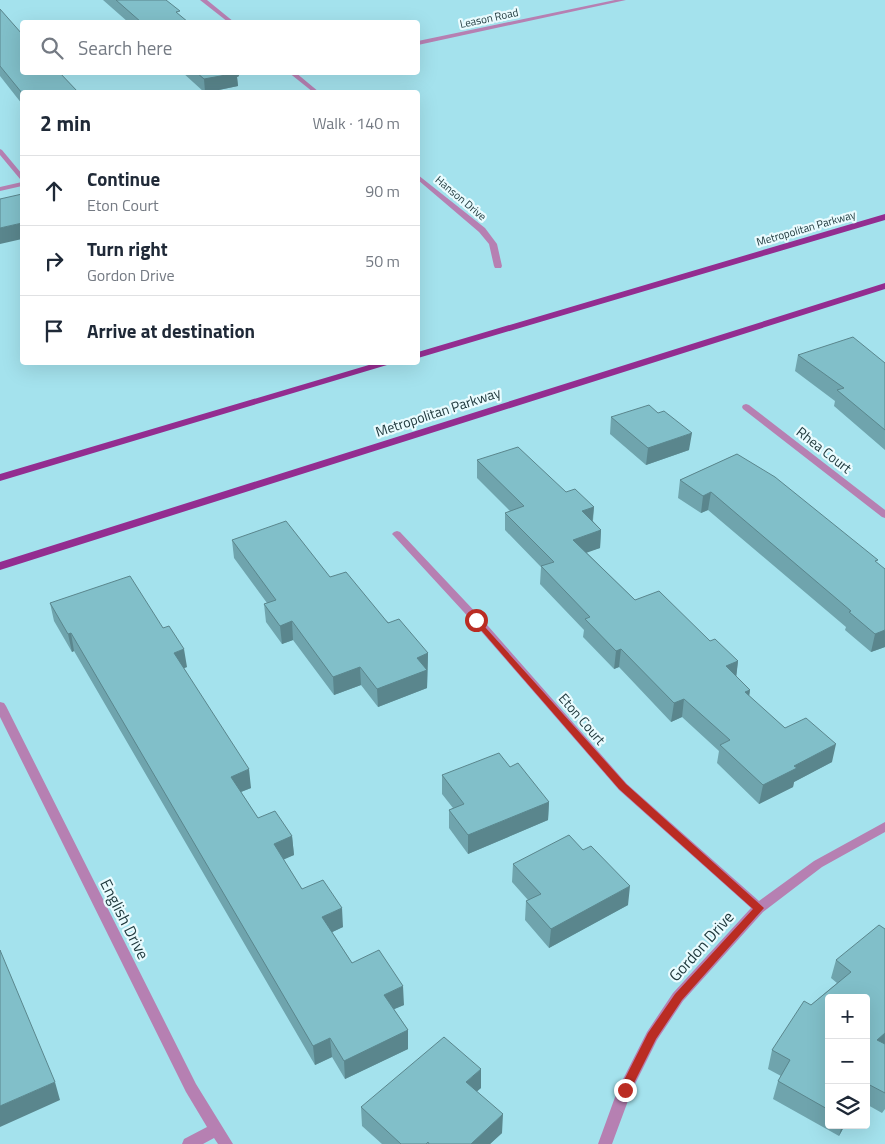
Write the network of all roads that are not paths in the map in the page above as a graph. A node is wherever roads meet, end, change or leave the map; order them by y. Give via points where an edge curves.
1 (203, 0) edge
2 (623, 0) edge
3 (228, 20) edge
4 (420, 43) edge
5 (296, 75) edge
6 (314, 90) edge
7 (0, 151) edge
8 (20, 176) edge
9 (420, 178) edge
10 (20, 184) edge
11 (0, 189) edge
12 (885, 217) edge
13 (498, 266) dead end
14 (885, 286) edge
15 (420, 354) edge
16 (382, 365) edge
17 (746, 407) dead end
18 (0, 478) edge
19 (885, 515) edge
20 (397, 534) dead end
21 (0, 566) edge
22 (0, 706) edge
23 (885, 826) edge
24 (759, 908) junction
25 (215, 1130) junction
26 (189, 1144) edge
27 (226, 1144) edge
28 (605, 1144) edge

1 - 3 street
2 - 4 street, Leason Road
5 - 6 street
7 - 8 street
9 - 13 street, Hanson Drive via 482,230 493,244
10 - 11 street
12 - 15 main road, Metropolitan Parkway
14 - 21 main road, Metropolitan Parkway
16 - 18 main road
17 - 19 street, Rhea Court
20 - 24 street, Eton Court via 623,787
22 - 25 street, English Drive
23 - 24 street, Gordon Drive via 818,864
24 - 28 street, Gordon Drive via 678,997 652,1036 625,1090
25 - 26 street
25 - 27 street, English Drive

